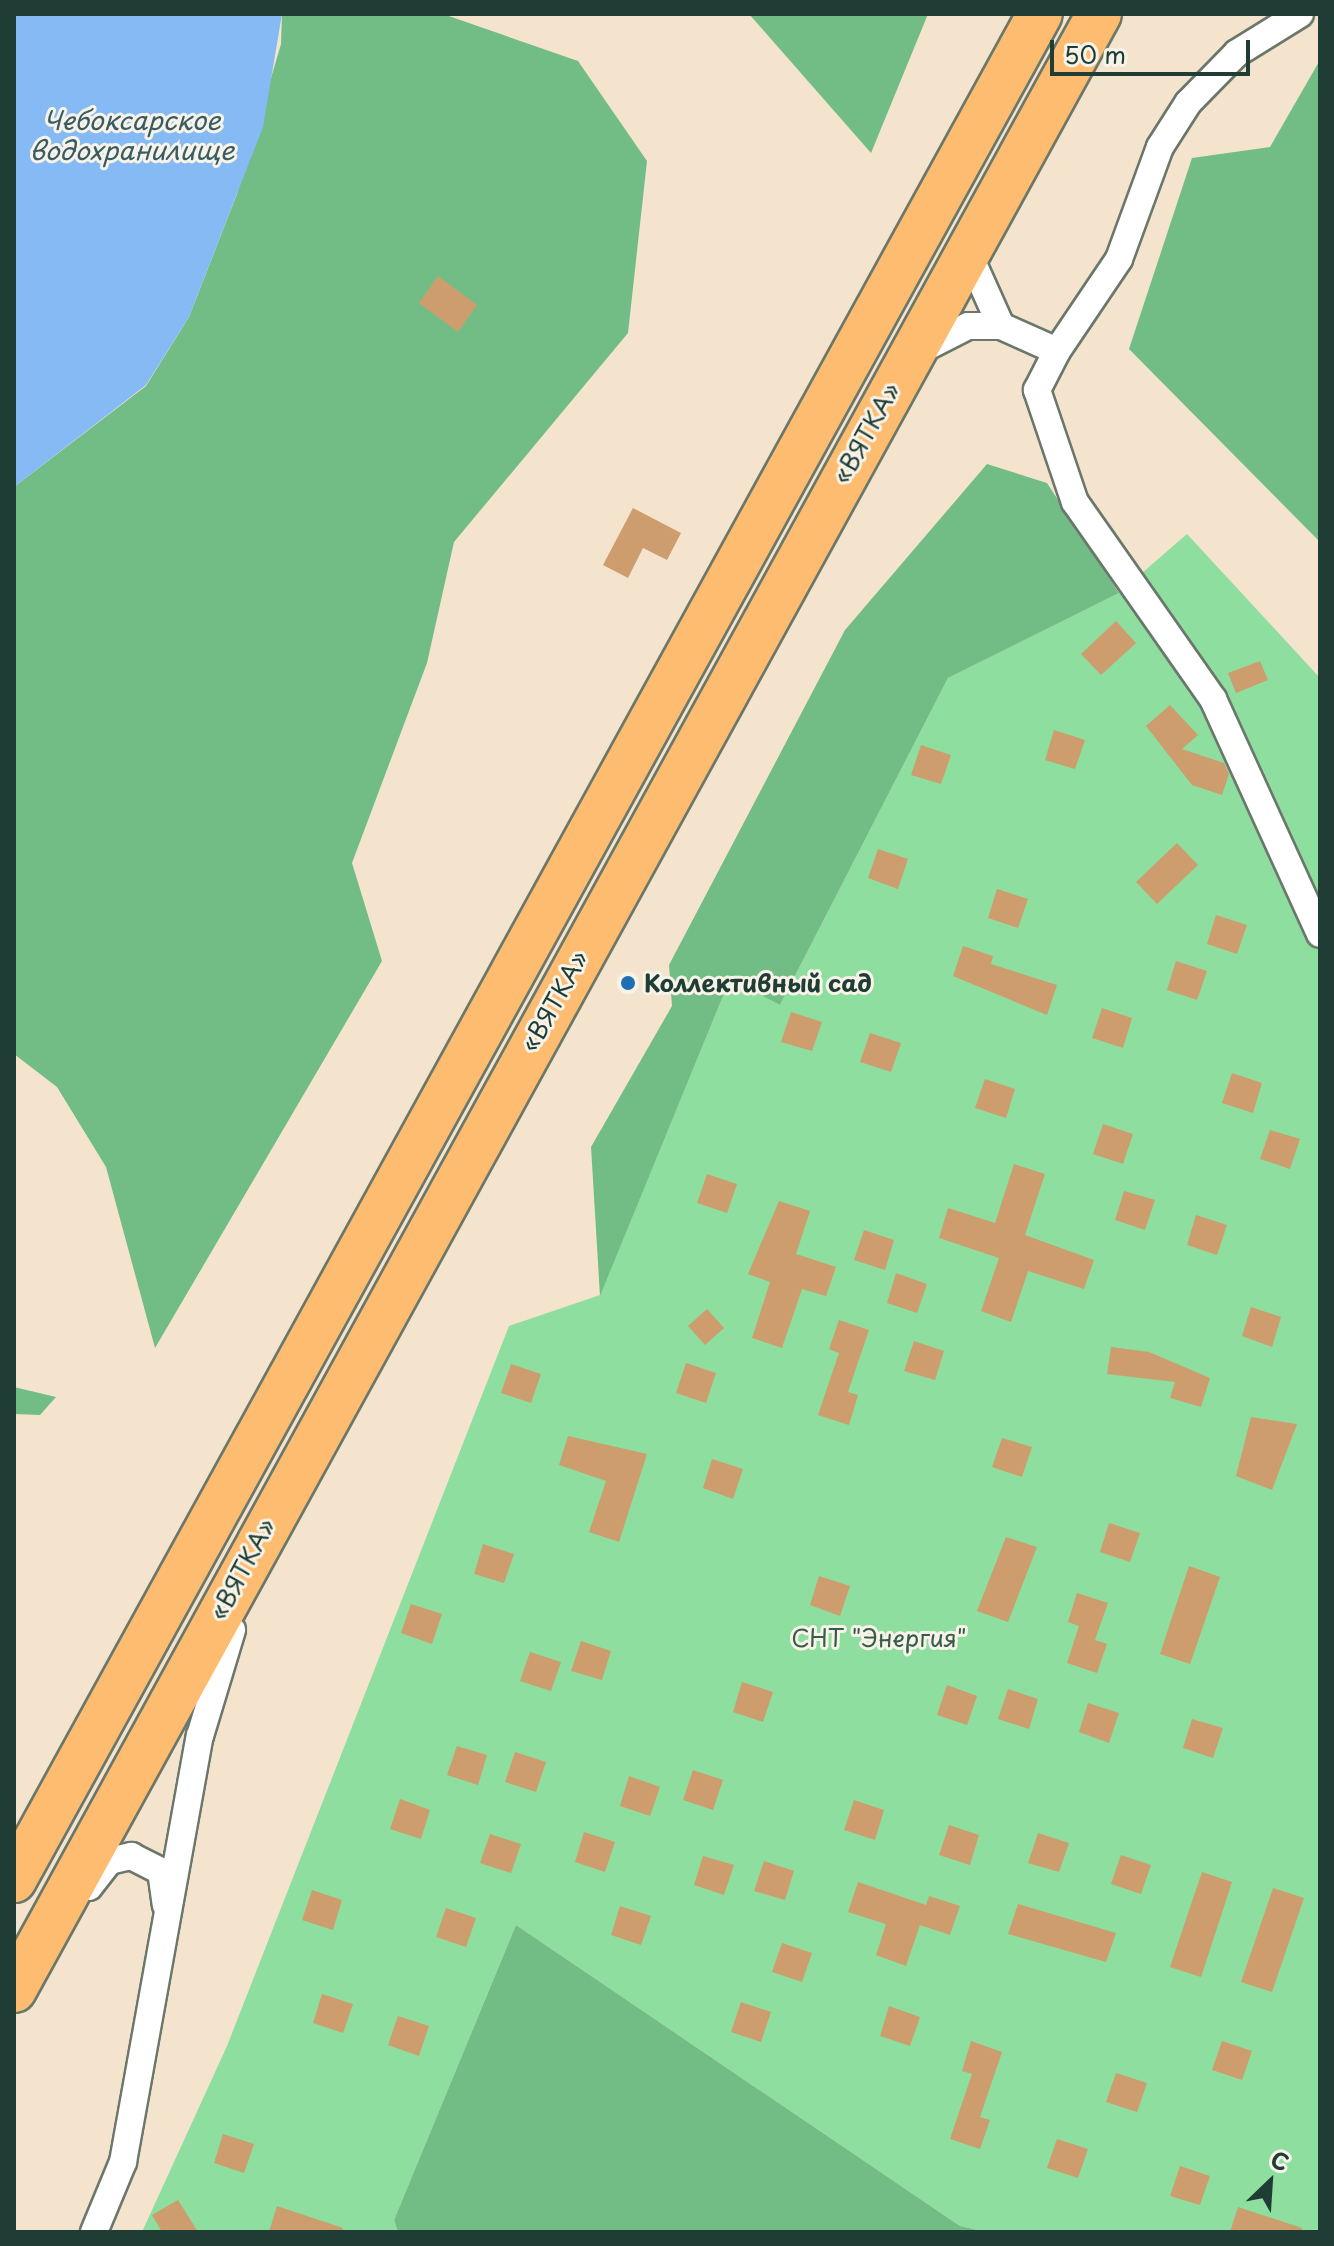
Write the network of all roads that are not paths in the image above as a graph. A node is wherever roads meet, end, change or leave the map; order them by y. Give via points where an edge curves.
1 (1040, 14) edge
2 (1099, 14) edge
3 (1300, 14) edge
4 (967, 248) junction
5 (1001, 326) junction
6 (1057, 351) junction
7 (906, 360) junction
8 (1320, 934) edge
9 (332, 1402) junction
10 (14, 1880) edge
11 (166, 1921) junction
12 (14, 1990) edge
13 (14, 2003) edge
14 (94, 2232) edge

1 - 10 highway
2 - 4 highway, «ВЯТКА»
3 - 6 street via 1237,53 1188,103 1160,147 1119,259
4 - 5 street
4 - 7 highway, «ВЯТКА»
5 - 6 street
5 - 7 street via 968,326
6 - 8 street via 1037,390 1075,502 1213,699
7 - 9 highway, «ВЯТКА»
9 - 11 street via 210,1690
9 - 12 highway, «ВЯТКА»
11 - 13 street via 161,1871 131,1856 109,1861
11 - 14 street via 123,2162

